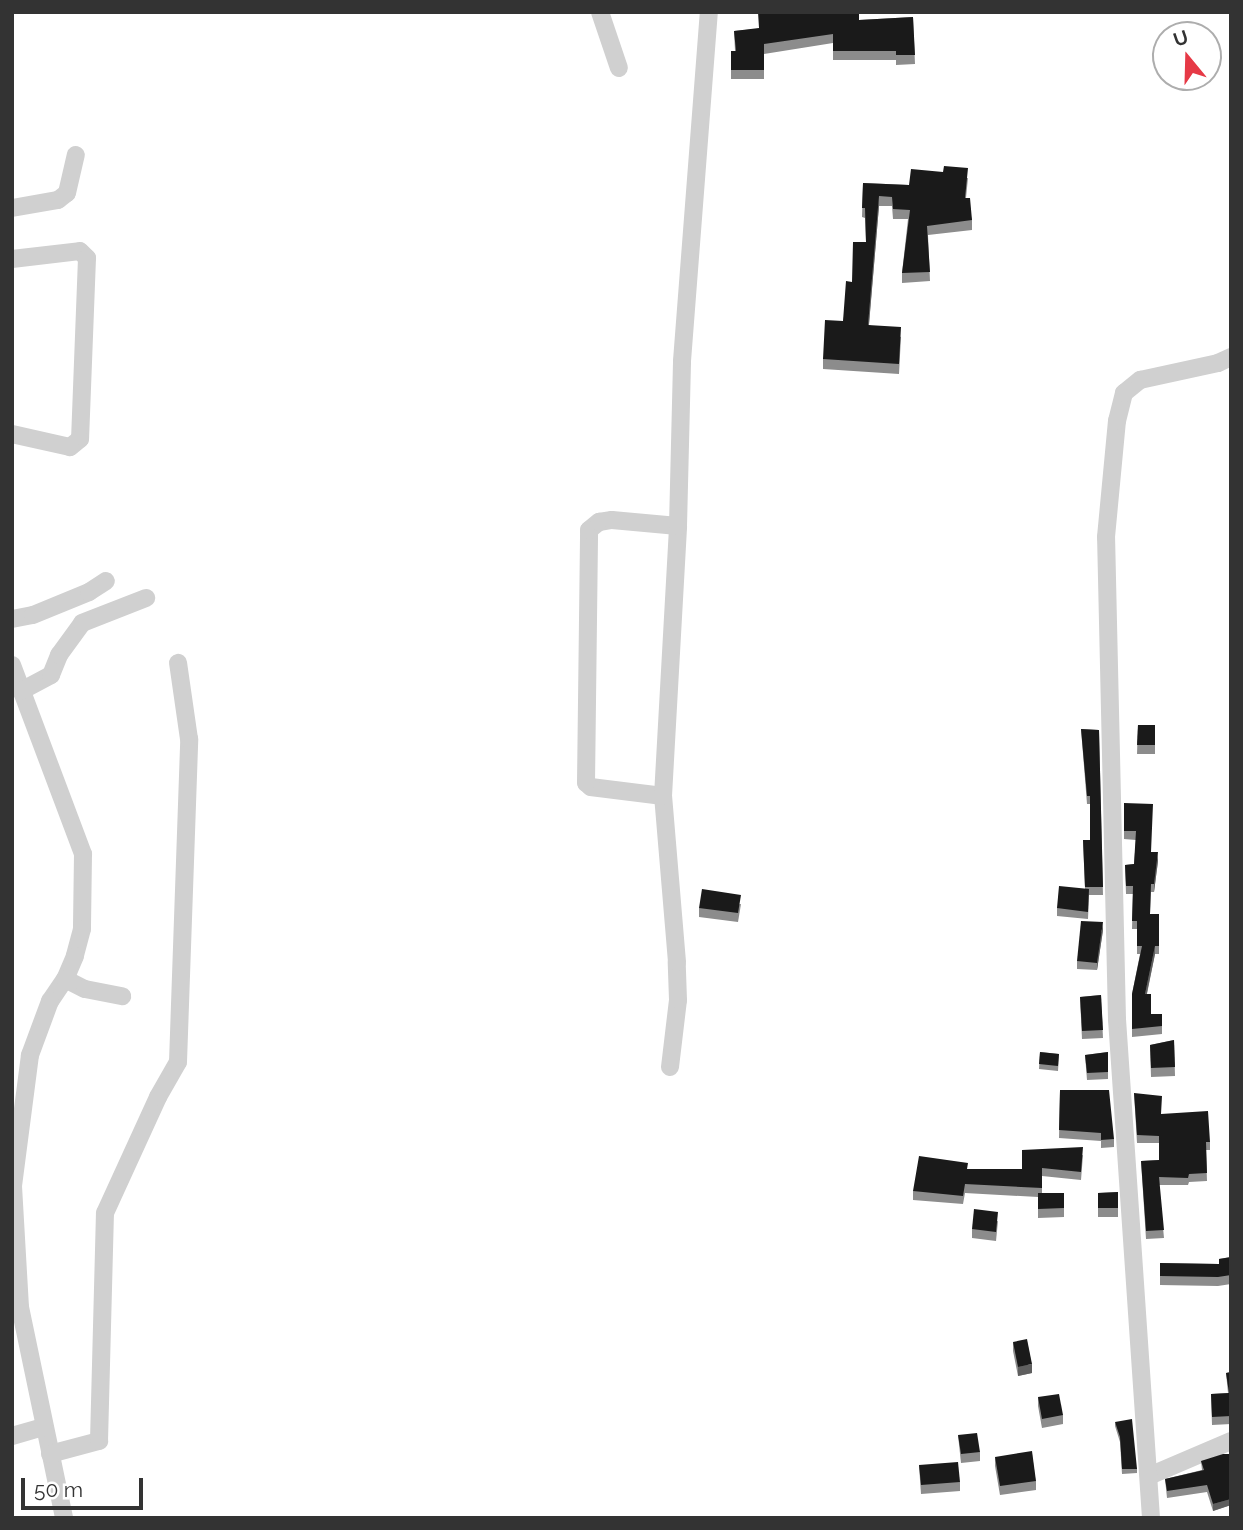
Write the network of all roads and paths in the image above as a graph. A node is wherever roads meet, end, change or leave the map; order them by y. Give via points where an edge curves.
1 (600, 12) edge
2 (709, 12) edge
3 (619, 68) dead end
4 (76, 155) dead end
5 (12, 208) edge
6 (12, 258) edge
7 (1231, 357) edge
8 (12, 433) edge
9 (678, 526) junction
10 (106, 580) dead end
11 (146, 598) dead end
12 (12, 619) edge
13 (178, 663) dead end
14 (12, 665) edge
15 (21, 691) junction
16 (663, 796) junction
17 (65, 979) junction
18 (122, 996) dead end
19 (670, 1067) dead end
20 (43, 1427) junction
21 (12, 1436) edge
22 (1231, 1441) edge
23 (50, 1454) junction
24 (1149, 1476) junction
25 (64, 1518) edge
26 (1151, 1518) edge

1 - 3 street
2 - 9 street via 682,361
4 - 5 street via 67,193 58,201
6 - 8 street via 80,251 87,258 80,439 70,447
7 - 24 street via 1140,380 1124,393 1106,537 1117,1019
9 - 16 street
9 - 16 street via 612,520 589,530 586,783
10 - 12 street via 89,592
11 - 15 street via 82,623 51,675
13 - 23 street via 189,739 178,1062 105,1213 99,1441
14 - 15 street
15 - 17 street via 83,854 82,929
16 - 19 street via 677,974
17 - 18 street via 85,989
17 - 20 street via 50,1001 30,1055 13,1186 20,1307
20 - 21 street
20 - 23 street
22 - 24 street
23 - 25 street
24 - 26 street

